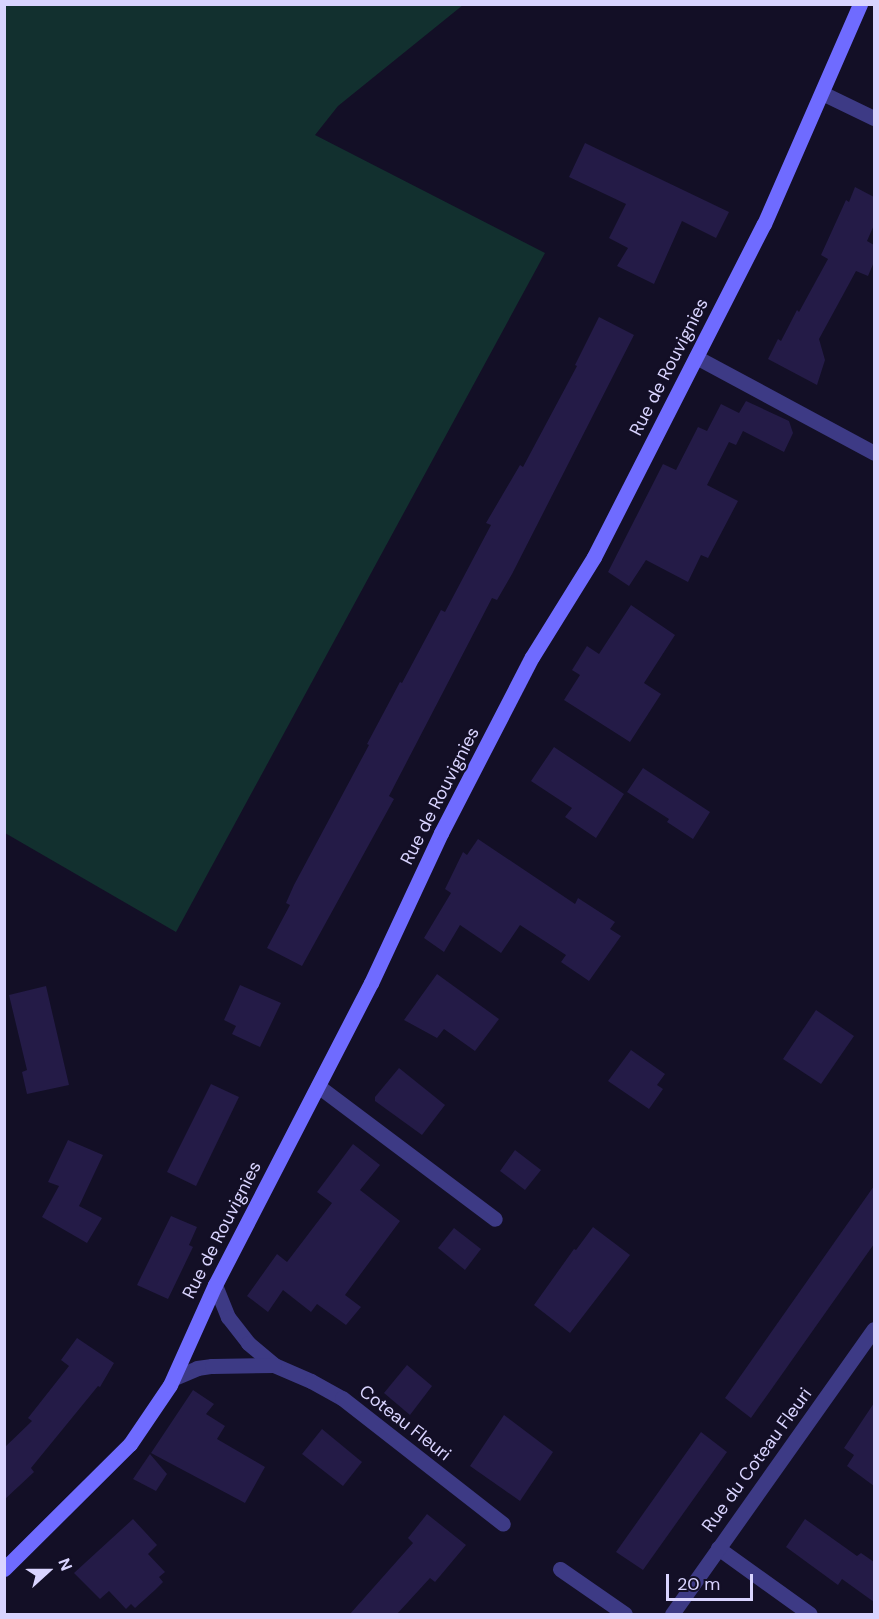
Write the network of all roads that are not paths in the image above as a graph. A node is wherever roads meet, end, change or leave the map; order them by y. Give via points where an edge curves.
1 (860, 4) edge
2 (822, 93) junction
3 (874, 118) edge
4 (696, 357) junction
5 (874, 453) edge
6 (318, 1086) junction
7 (495, 1219) dead end
8 (214, 1285) junction
9 (874, 1329) edge
10 (274, 1365) junction
11 (174, 1378) junction
12 (503, 1524) dead end
13 (718, 1548) junction
14 (4, 1569) edge
15 (560, 1569) dead end
16 (626, 1614) edge
17 (672, 1614) edge
18 (810, 1614) edge

1 - 2 street, Rue de Rouvignies
2 - 3 street
2 - 4 street, Rue de Rouvignies via 764,224
4 - 5 street
4 - 6 street, Rue de Rouvignies via 594,557 526,668
6 - 7 street
6 - 8 street, Rue de Rouvignies
8 - 10 street, Coteau Fleuri via 228,1317 248,1343
8 - 11 street, Rue de Rouvignies
9 - 13 street, Rue du Coteau Fleuri
10 - 11 street, Coteau Fleuri via 196,1368
10 - 12 street, Coteau Fleuri via 342,1398
11 - 14 street, Rue de Rouvignies via 130,1444
13 - 17 street, Rue du Coteau Fleuri
13 - 18 street
15 - 16 street

